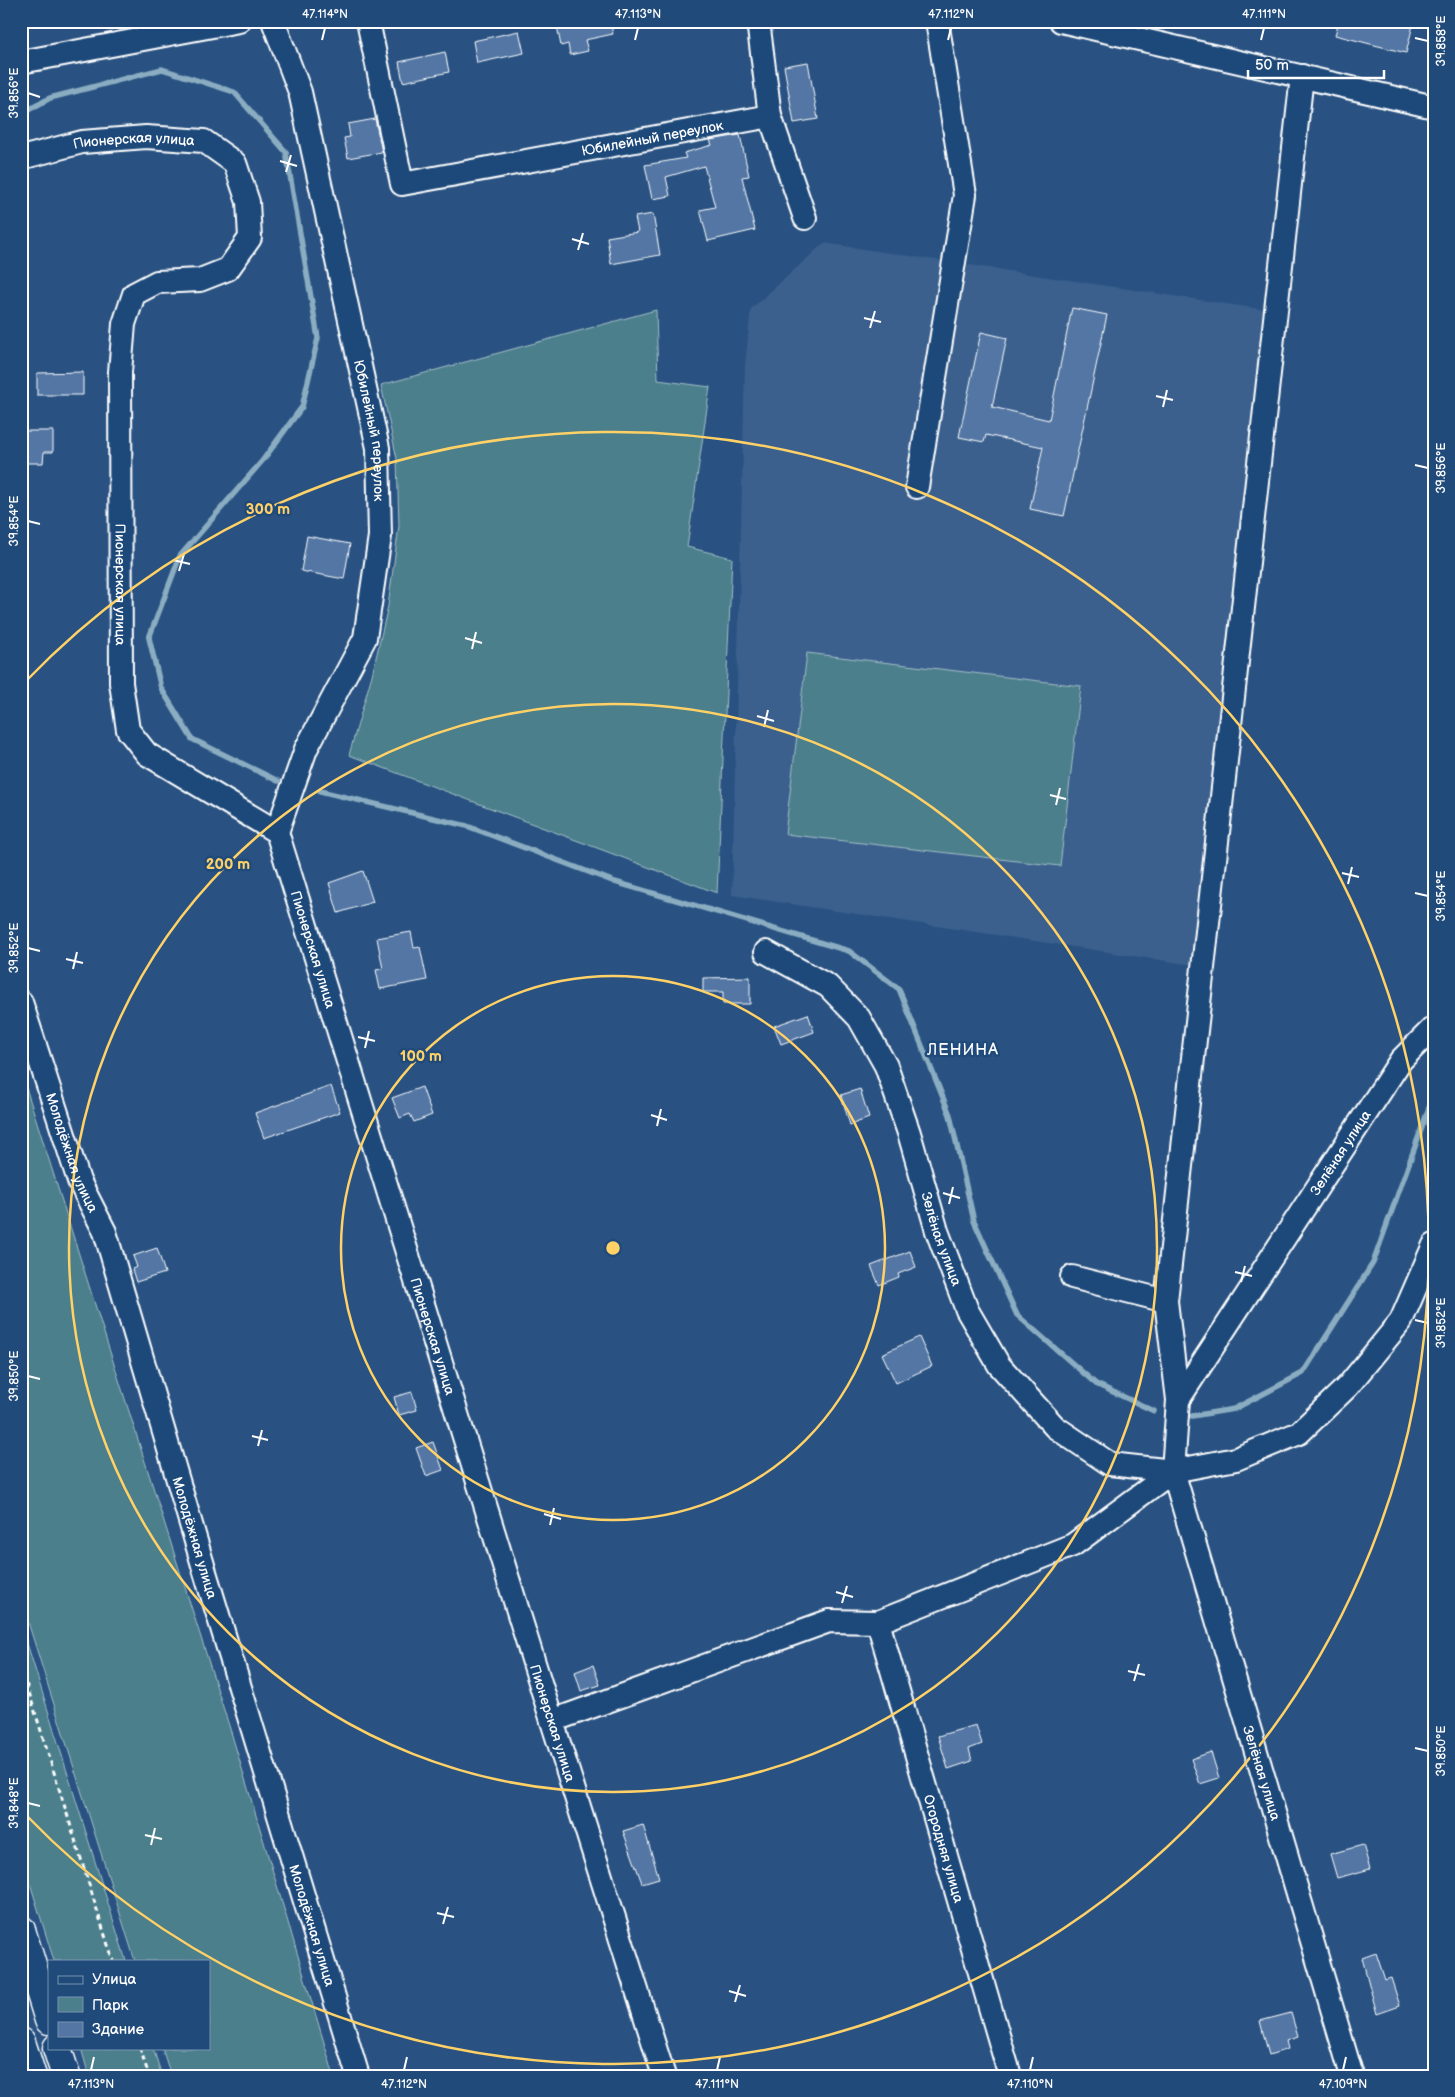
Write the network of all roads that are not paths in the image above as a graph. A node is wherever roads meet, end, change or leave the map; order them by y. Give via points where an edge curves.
1 (239, 21) edge
2 (272, 21) edge
3 (368, 21) edge
4 (758, 21) edge
5 (938, 21) edge
6 (1062, 21) edge
7 (23, 58) edge
8 (1302, 76) junction
9 (1434, 107) edge
10 (770, 116) junction
11 (21, 158) edge
12 (805, 218) dead end
13 (917, 486) dead end
14 (277, 832) junction
15 (766, 952) dead end
16 (21, 1002) edge
17 (1434, 1027) edge
18 (1434, 1246) edge
19 (1072, 1276) dead end
20 (1166, 1301) junction
21 (1178, 1400) junction
22 (1172, 1471) junction
23 (878, 1622) junction
24 (552, 1721) junction
25 (21, 1930) edge
26 (48, 2017) edge
27 (21, 2042) edge
28 (58, 2050) edge
29 (32, 2076) edge
30 (66, 2076) edge
31 (358, 2076) edge
32 (664, 2076) edge
33 (1010, 2076) edge
34 (1352, 2076) edge

1 - 7 street
2 - 14 street, Юбилейный переулок via 300,92 378,448 380,536 365,638 306,749
3 - 10 street, Юбилейный переулок via 402,184
4 - 10 street
5 - 13 street via 965,195
6 - 8 street
8 - 9 street
8 - 20 street
10 - 12 street
11 - 14 street, Пионерская улица via 82,142 146,137 204,141 235,163 248,202 250,238 228,269 200,280 157,282 134,294 124,324 120,372 121,682 128,730 147,754
14 - 24 street, Пионерская улица
15 - 22 street, Зелёная улица via 828,986 858,1018 882,1058 967,1310 1000,1364 1055,1427 1110,1464
16 - 31 street, Молодёжная улица via 78,1181 105,1232
17 - 21 street, Зелёная улица via 1401,1060
18 - 22 street, Зелёная улица via 1401,1321 1348,1386 1300,1433 1236,1459
19 - 20 street
20 - 21 street
21 - 22 street, Зелёная улица
22 - 23 street via 1073,1544
22 - 34 street, Зелёная улица
23 - 24 street via 829,1621
23 - 33 street, Огородняя улица
24 - 32 street, Пионерская улица
25 - 26 highway
27 - 29 highway
28 - 30 highway

